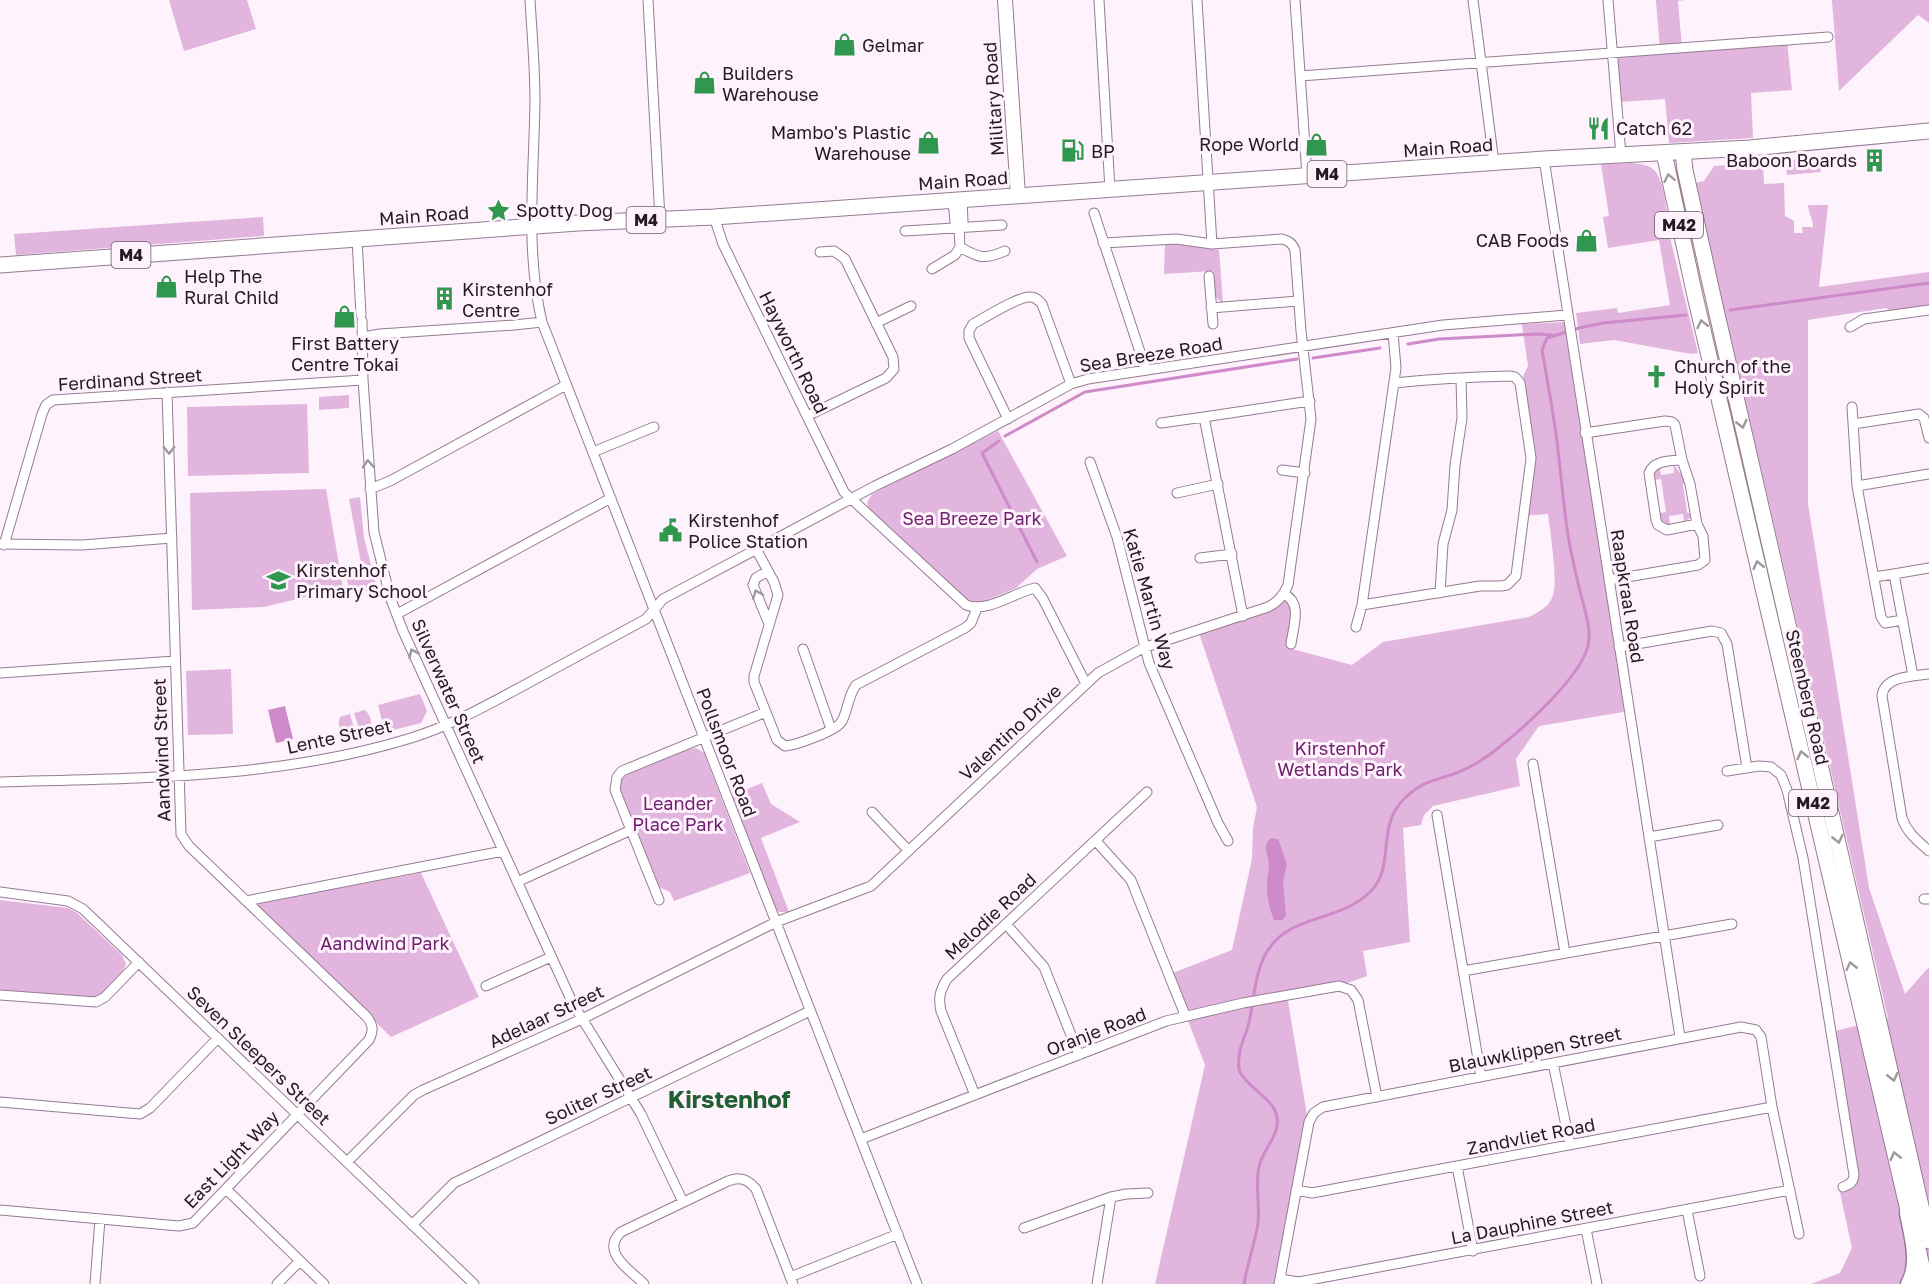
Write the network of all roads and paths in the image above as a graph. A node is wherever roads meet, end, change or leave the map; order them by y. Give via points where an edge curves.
1 (530, 0) edge
2 (648, 0) edge
3 (1005, 0) edge
4 (1099, 0) edge
5 (1197, 0) edge
6 (1295, 0) edge
7 (1473, 0) edge
8 (1608, 0) edge
9 (1828, 37) dead end
10 (1612, 54) junction
11 (1480, 64) junction
12 (1300, 76) junction
13 (1929, 130) edge
14 (1683, 152) junction
15 (1664, 153) junction
16 (1621, 155) junction
17 (1544, 159) junction
18 (1494, 163) junction
19 (1307, 176) junction
20 (1209, 183) junction
21 (1110, 190) junction
22 (1018, 195) junction
23 (958, 200) junction
24 (1094, 213) dead end
25 (714, 217) junction
26 (660, 219) junction
27 (1002, 225) dead end
28 (532, 227) junction
29 (959, 227) junction
30 (905, 231) dead end
31 (357, 239) junction
32 (1103, 243) junction
33 (1212, 244) junction
34 (960, 247) junction
35 (1005, 251) dead end
36 (820, 252) dead end
37 (0, 265) edge
38 (932, 268) dead end
39 (1209, 276) dead end
40 (1298, 301) junction
41 (911, 306) dead end
42 (1211, 308) junction
43 (1929, 310) edge
44 (1567, 318) junction
45 (542, 322) junction
46 (876, 323) junction
47 (1213, 324) dead end
48 (1850, 327) dead end
49 (1393, 333) junction
50 (363, 340) junction
51 (1303, 347) junction
52 (1146, 370) junction
53 (1461, 379) junction
54 (363, 380) junction
55 (1394, 383) junction
56 (1071, 384) junction
57 (566, 385) junction
58 (167, 392) junction
59 (1310, 400) junction
60 (1852, 407) dead end
61 (807, 416) junction
62 (1204, 417) junction
63 (1008, 419) junction
64 (1161, 423) dead end
65 (1853, 424) junction
66 (654, 428) dead end
67 (1585, 434) junction
68 (1929, 438) edge
69 (592, 452) junction
70 (1682, 460) junction
71 (1090, 462) dead end
72 (1282, 471) dead end
73 (1305, 473) junction
74 (1929, 474) edge
75 (1218, 484) junction
76 (1857, 486) junction
77 (370, 489) junction
78 (1177, 493) dead end
79 (610, 498) junction
80 (851, 499) junction
81 (1697, 524) junction
82 (171, 538) junction
83 (2, 544) edge
84 (756, 549) junction
85 (1232, 554) junction
86 (1200, 558) dead end
87 (1929, 568) edge
88 (768, 571) junction
89 (1894, 574) junction
90 (1874, 577) junction
91 (1609, 580) junction
92 (1440, 593) junction
93 (1284, 594) junction
94 (1362, 605) junction
95 (977, 608) junction
96 (654, 611) junction
97 (397, 614) junction
98 (1244, 616) junction
99 (1903, 620) junction
100 (769, 624) junction
101 (1356, 627) dead end
102 (1291, 644) dead end
103 (1619, 647) junction
104 (1143, 648) junction
105 (803, 649) dead end
106 (175, 661) junction
107 (0, 673) edge
108 (1929, 674) edge
109 (1913, 676) junction
110 (1086, 684) junction
111 (766, 712) junction
112 (445, 725) junction
113 (831, 729) junction
114 (704, 737) junction
115 (1533, 764) dead end
116 (1747, 768) junction
117 (1727, 771) dead end
118 (178, 776) junction
119 (0, 782) edge
120 (1147, 792) dead end
121 (872, 812) dead end
122 (1437, 815) dead end
123 (1718, 825) dead end
124 (630, 830) junction
125 (1649, 837) junction
126 (1096, 841) junction
127 (1228, 841) dead end
128 (908, 850) junction
129 (503, 851) junction
130 (1929, 851) edge
131 (517, 882) junction
132 (0, 892) edge
133 (659, 900) dead end
134 (246, 901) junction
135 (776, 922) junction
136 (1006, 924) junction
137 (1732, 924) dead end
138 (1664, 936) junction
139 (1565, 953) junction
140 (551, 957) junction
141 (139, 962) junction
142 (1463, 971) junction
143 (486, 986) dead end
144 (0, 995) edge
145 (810, 1011) junction
146 (1185, 1015) junction
147 (582, 1019) junction
148 (372, 1027) joint
149 (1680, 1037) junction
150 (218, 1038) junction
151 (1079, 1055) junction
152 (1553, 1063) junction
153 (1481, 1077) junction
154 (975, 1095) junction
155 (1377, 1097) junction
156 (632, 1098) junction
157 (0, 1102) edge
158 (1772, 1107) junction
159 (297, 1114) junction
160 (861, 1139) junction
161 (1570, 1145) junction
162 (347, 1162) junction
163 (1457, 1166) junction
164 (1844, 1186) dead end
165 (226, 1190) junction
166 (1296, 1190) junction
167 (1790, 1190) junction
168 (1148, 1193) dead end
169 (1111, 1197) junction
170 (683, 1202) junction
171 (0, 1210) edge
172 (1687, 1210) junction
173 (1908, 1213) junction
174 (100, 1219) junction
175 (412, 1225) junction
176 (1024, 1227) dead end
177 (1586, 1229) junction
178 (897, 1234) junction
179 (1798, 1234) dead end
180 (1929, 1241) edge
181 (1473, 1251) junction
182 (300, 1261) junction
183 (1700, 1276) dead end
184 (792, 1280) edge
185 (1280, 1282) edge
186 (94, 1284) edge
187 (277, 1284) edge
188 (324, 1284) edge
189 (474, 1284) edge
190 (644, 1284) edge
191 (917, 1284) edge
192 (1097, 1284) edge
193 (1597, 1284) edge
194 (1909, 1284) edge
195 (1926, 1284) edge

1 - 28 street, Pollsmoor Road via 535,99
2 - 26 street
3 - 22 main road, Military Road
4 - 21 street
5 - 20 street
6 - 12 street
7 - 11 street
8 - 10 street
9 - 10 street
10 - 11 street
10 - 16 street
11 - 12 street
11 - 18 street
12 - 19 street
13 - 14 main road, Main Road / M4
14 - 15 main road, Main Road / M4
14 -> 180 main road, Steenberg Road / M42
15 - 16 main road, Main Road / M4
173 -> 15 main road, Steenberg Road / M42
16 - 17 main road, Main Road / M4
17 - 18 main road, Main Road / M4
17 - 44 street, Raapkraal Road
18 - 19 main road, Main Road / M4
19 - 20 main road, Main Road / M4
20 - 21 main road, Main Road / M4
20 - 33 street
21 - 22 main road, Main Road / M4
22 - 23 main road, Main Road / M4
23 - 25 main road, Main Road / M4
23 - 29 street via 963,222
24 - 32 street
25 - 26 main road, Main Road / M4
25 - 61 street, Hayworth Road via 723,244
26 - 28 main road, Main Road / M4
27 - 29 street
28 - 31 main road, Main Road / M4
28 - 45 street, Pollsmoor Road via 535,288
29 - 30 street
29 - 34 street
31 - 37 main road, Main Road / M4
31 - 50 street, Silverwater Street
32 - 33 street via 1176,239
32 - 52 street
33 - 40 street via 1282,239 1290,242 1295,250
34 - 35 street via 977,257
34 - 38 street via 955,255
36 - 46 street via 834,251 845,259
39 - 42 street
40 - 42 street
40 - 51 street
41 - 46 street
42 - 47 street
43 - 48 street via 1864,319
44 - 49 street, Sea Breeze Road via 1443,325
44 - 67 street, Raapkraal Road
45 - 50 street via 380,333
45 - 57 street, Pollsmoor Road
46 - 61 street via 894,359 891,375
49 - 51 street, Sea Breeze Road
49 - 55 street
50 - 54 street, Silverwater Street
51 - 52 street, Sea Breeze Road
51 - 59 street
52 - 56 street, Sea Breeze Road
53 - 55 street
53 - 92 street via 1462,418 1452,510 1443,544
53 - 92 street via 1518,379 1531,458 1516,576 1507,585
54 - 58 street, Ferdinand Street
77 -> 54 street, Silverwater Street
55 - 94 street
56 - 63 street, Sea Breeze Road
56 - 63 street via 1042,304 1033,296 973,324 968,335 970,343
57 - 69 street, Pollsmoor Road
57 - 77 street
58 -> 82 street, Aandwind Street
58 - 83 street, Ferdinand Street via 60,398 49,402
59 - 62 street
59 - 73 street
60 - 65 street
61 - 80 street, Hayworth Road
62 - 64 street
62 - 75 street
63 - 80 street, Sea Breeze Road
65 - 68 street via 1919,414 1924,418
65 - 76 street
66 - 69 street
67 - 70 street via 1669,421 1677,429
67 - 91 street, Raapkraal Road
69 - 79 street, Pollsmoor Road
70 - 81 street
70 - 81 street via 1650,468 1656,520 1666,530
71 - 104 street, Katie Martin Way via 1120,548
72 - 73 street
73 - 93 street
74 - 76 street
75 - 78 street
75 - 85 street
76 - 90 street
77 - 97 street, Silverwater Street via 379,555
79 - 96 street, Pollsmoor Road
79 - 97 street
80 - 84 street, Sea Breeze Road
80 - 95 street, Hayworth Road via 961,601
81 - 91 street via 1706,555 1702,564
82 - 83 street via 82,545
82 - 106 street, Aandwind Street
84 - 88 street
84 - 96 street, Sea Breeze Road via 663,599
85 - 86 street
85 - 98 street
87 - 89 street
88 - 100 street via 778,595
100 -> 88 street via 753,585 756,578
89 - 90 street
89 - 99 street
90 - 99 street via 1883,622
91 - 103 street, Raapkraal Road
92 - 94 street
93 - 98 street, Valentino Drive via 1268,607
93 - 102 street via 1294,601 1296,608
94 - 101 street
95 - 110 street via 1035,588
95 - 113 street via 965,628 856,685 841,722
96 - 112 street, Lente Street via 646,619
96 - 114 street, Pollsmoor Road
112 -> 97 street, Silverwater Street
98 - 104 street, Valentino Drive
99 - 109 street
100 - 111 street via 753,679
103 - 116 street via 1713,631 1721,633 1727,644
103 - 125 street, Raapkraal Road
104 - 110 street, Valentino Drive
104 - 127 street, Katie Martin Way
105 - 113 street
106 - 107 street
106 - 118 street, Aandwind Street
108 - 109 street
109 - 130 street via 1890,682 1882,696 1902,819 1911,835
110 - 128 street, Valentino Drive
111 - 113 street via 777,740 785,746
111 - 114 street
112 - 118 street, Lente Street via 329,758
112 - 129 street, Silverwater Street
114 - 124 street via 619,774 615,790
114 - 135 street, Pollsmoor Road
115 - 139 street
116 - 117 street
116 - 164 street via 1771,767 1781,775 1803,858 1854,1175 1851,1184
118 - 119 street, Lente Street
118 - 134 street, Aandwind Street via 180,834
120 - 126 street, Melodie Road
121 - 128 street
122 - 142 street
123 - 125 street
124 - 131 street
124 - 133 street
125 - 138 street, Raapkraal Road
126 - 136 street, Melodie Road
126 - 146 street via 1131,880
128 - 135 street, Valentino Drive via 871,886
129 - 131 street, Silverwater Street
129 - 134 street
131 - 140 street, Silverwater Street
132 - 141 street, Seven Sleepers Street via 77,904
134 - 148 street, Aandwind Street via 366,1016
135 - 145 street, Pollsmoor Road
135 - 147 street, Adelaar Street
136 - 151 street via 1044,967
136 - 154 street, Melodie Road via 947,979 939,996 941,1011
137 - 138 street
138 - 139 street
138 - 149 street, Raapkraal Road
139 - 142 street
140 - 143 street
140 - 147 street, Silverwater Street
141 - 144 street via 105,998 96,1002
141 - 150 street, Seven Sleepers Street
142 - 153 street
145 - 156 street, Soliter Street
145 - 160 street, Pollsmoor Road
146 - 151 street, Oranje Road
146 - 155 street, Oranje Road via 1339,986 1351,990 1358,1000
147 - 156 street, Silverwater Street
147 - 162 street, Adelaar Street via 414,1095
148 - 159 street, East Light Way via 369,1040
149 - 152 street, Blauwklippen Street
149 - 158 street, Blauwklippen Street via 1741,1027 1756,1030 1761,1037
150 - 157 street via 150,1108 140,1113
150 - 159 street, Seven Sleepers Street
151 - 154 street, Oranje Road
152 - 153 street, Blauwklippen Street
152 - 161 street
153 - 155 street, Blauwklippen Street
154 - 160 street, Oranje Road
155 - 166 street, Blauwklippen Street via 1323,1107 1314,1113
156 - 170 street, Silverwater Street
156 - 175 street, Soliter Street via 454,1183
158 - 161 street, Zandvliet Road
158 - 167 street
159 - 162 street, Seven Sleepers Street
159 - 165 street, East Light Way
160 - 178 street, Pollsmoor Road
161 - 163 street, Zandvliet Road
162 - 175 street, Seven Sleepers Street
163 - 166 street, Zandvliet Road via 1312,1193
163 - 181 street
165 - 174 street, East Light Way via 187,1225
165 - 182 street
166 - 185 street
167 - 172 street, La Dauphine Street
167 - 179 street
168 - 169 street
169 - 176 street
169 - 192 street
170 - 184 street via 734,1178 747,1180 756,1189
170 - 190 street via 621,1232 615,1240 616,1257
171 - 174 street, East Light Way
172 - 177 street, La Dauphine Street
172 - 183 street
173 - 194 highway via 1915,1255
173 - 195 main road, Steenberg Road / M42
174 - 186 street
175 - 189 street, Seven Sleepers Street
177 - 181 street, La Dauphine Street
177 - 193 street
178 - 184 street
178 - 191 street, Pollsmoor Road
181 - 185 street, La Dauphine Street via 1299,1282
182 - 187 street
182 - 188 street

